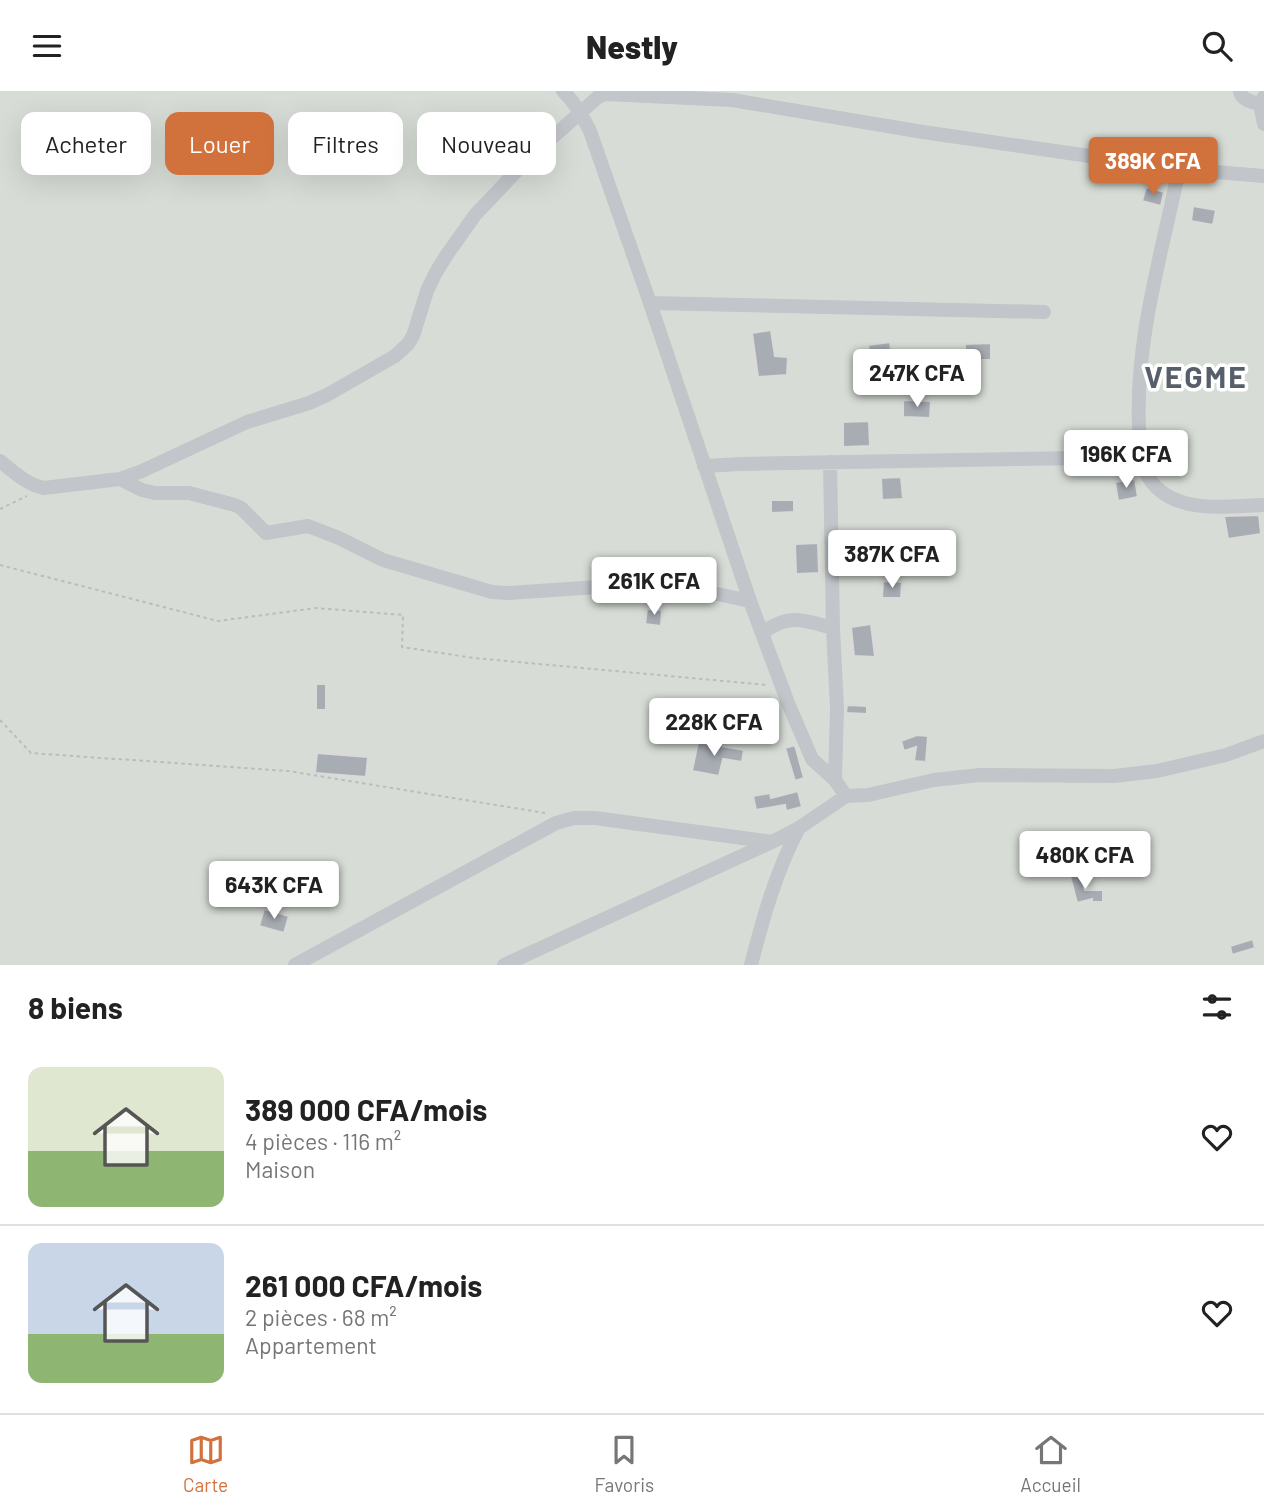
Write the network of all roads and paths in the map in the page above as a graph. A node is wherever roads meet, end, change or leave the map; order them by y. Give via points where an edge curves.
1 (564, 91) edge
2 (1240, 91) edge
3 (755, 97) edge
4 (1262, 101) edge
5 (581, 114) junction
6 (1264, 124) edge
7 (1179, 169) junction
8 (1264, 176) edge
9 (650, 303) junction
10 (1044, 312) dead end
11 (1140, 460) junction
12 (0, 461) edge
13 (830, 462) junction
14 (704, 466) junction
15 (120, 479) junction
16 (44, 488) junction
17 (1264, 505) edge
18 (0, 509) edge
19 (0, 565) edge
20 (750, 601) junction
21 (833, 628) junction
22 (762, 633) junction
23 (782, 687) junction
24 (0, 720) edge
25 (1264, 741) edge
26 (835, 781) junction
27 (846, 796) junction
28 (547, 813) dead end
29 (799, 828) junction
30 (772, 842) junction
31 (295, 965) edge
32 (504, 965) edge
33 (751, 965) edge

1 - 5 street
2 - 4 street via 1243,99
3 - 5 street via 605,94
3 - 7 street via 923,132
4 - 6 street
5 - 9 street
5 - 15 street via 529,158 475,215 435,274 413,336 402,351 327,395 247,422
7 - 8 street
7 - 11 street via 1146,326 1138,412
9 - 10 street
9 - 14 street
11 - 13 street
11 - 17 street via 1157,489 1186,503
12 - 16 street
13 - 14 street
13 - 21 street
14 - 20 street
15 - 16 street
15 - 20 street via 155,493 189,493 235,505 265,533 308,526 383,560 492,592 658,583
16 - 18 path
19 - 23 path via 218,621 316,608 403,615 402,647
20 - 22 street
21 - 22 street via 795,619
21 - 26 street
22 - 23 street
23 - 26 street via 812,759
24 - 28 path via 32,753 288,771
25 - 27 street via 1157,771 1114,776 980,775
26 - 27 street
27 - 29 street
29 - 30 street
29 - 33 street via 773,888
30 - 31 street via 574,818 556,823
30 - 32 street

